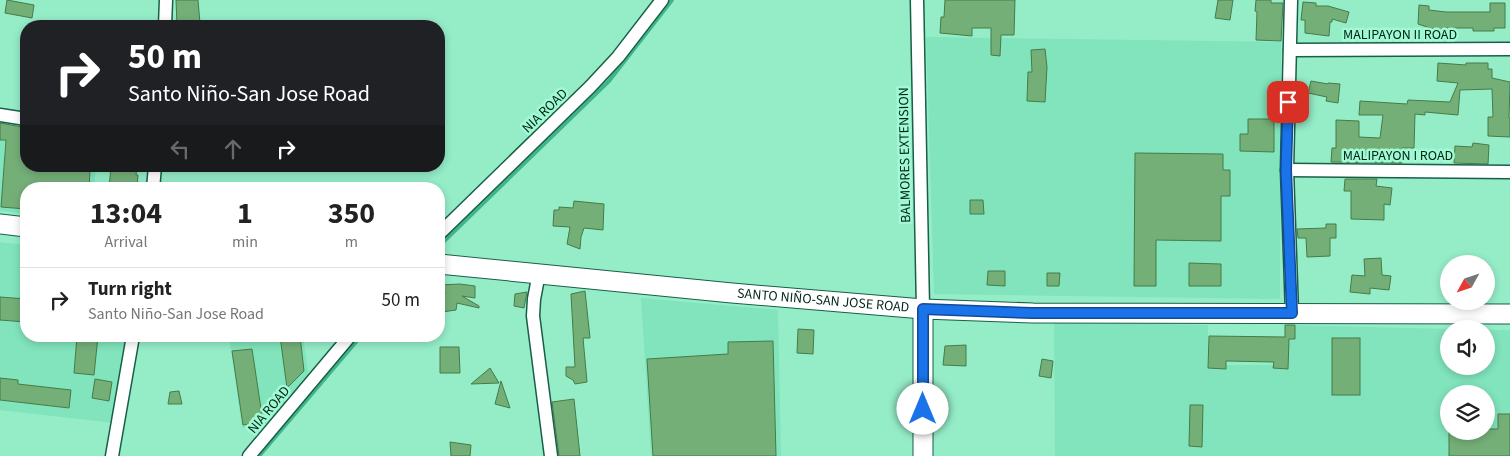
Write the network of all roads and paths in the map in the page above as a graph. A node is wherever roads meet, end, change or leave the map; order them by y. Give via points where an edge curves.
1 (166, 0) edge
2 (662, 0) edge
3 (917, 0) edge
4 (1291, 0) edge
5 (165, 20) edge
6 (1510, 49) edge
7 (1290, 50) junction
8 (0, 115) edge
9 (20, 118) edge
10 (1286, 170) junction
11 (1510, 172) edge
12 (0, 224) edge
13 (20, 226) edge
14 (445, 228) edge
15 (445, 265) edge
16 (539, 273) junction
17 (923, 309) junction
18 (1292, 313) junction
19 (1510, 314) edge
20 (133, 342) edge
21 (345, 342) edge
22 (112, 456) edge
23 (249, 456) edge
24 (551, 456) edge
25 (923, 456) edge

1 - 5 street
2 - 14 street, NIA ROAD via 590,87
3 - 17 street, BALMORES EXTENSION
4 - 7 street
6 - 7 street, MALIPAYON II ROAD
7 - 10 street
8 - 9 street
10 - 11 street, MALIPAYON I ROAD
10 - 18 street
12 - 13 main road
15 - 16 main road, SANTO NIÑO-SAN JOSE ROAD
16 - 17 main road, SANTO NIÑO-SAN JOSE ROAD
16 - 24 street via 533,316
17 - 18 main road, SANTO NIÑO-SAN JOSE ROAD via 1032,313
17 - 25 main road
18 - 19 main road, SANTO NIÑO-SAN JOSE ROAD
20 - 22 street
21 - 23 street, NIA ROAD

